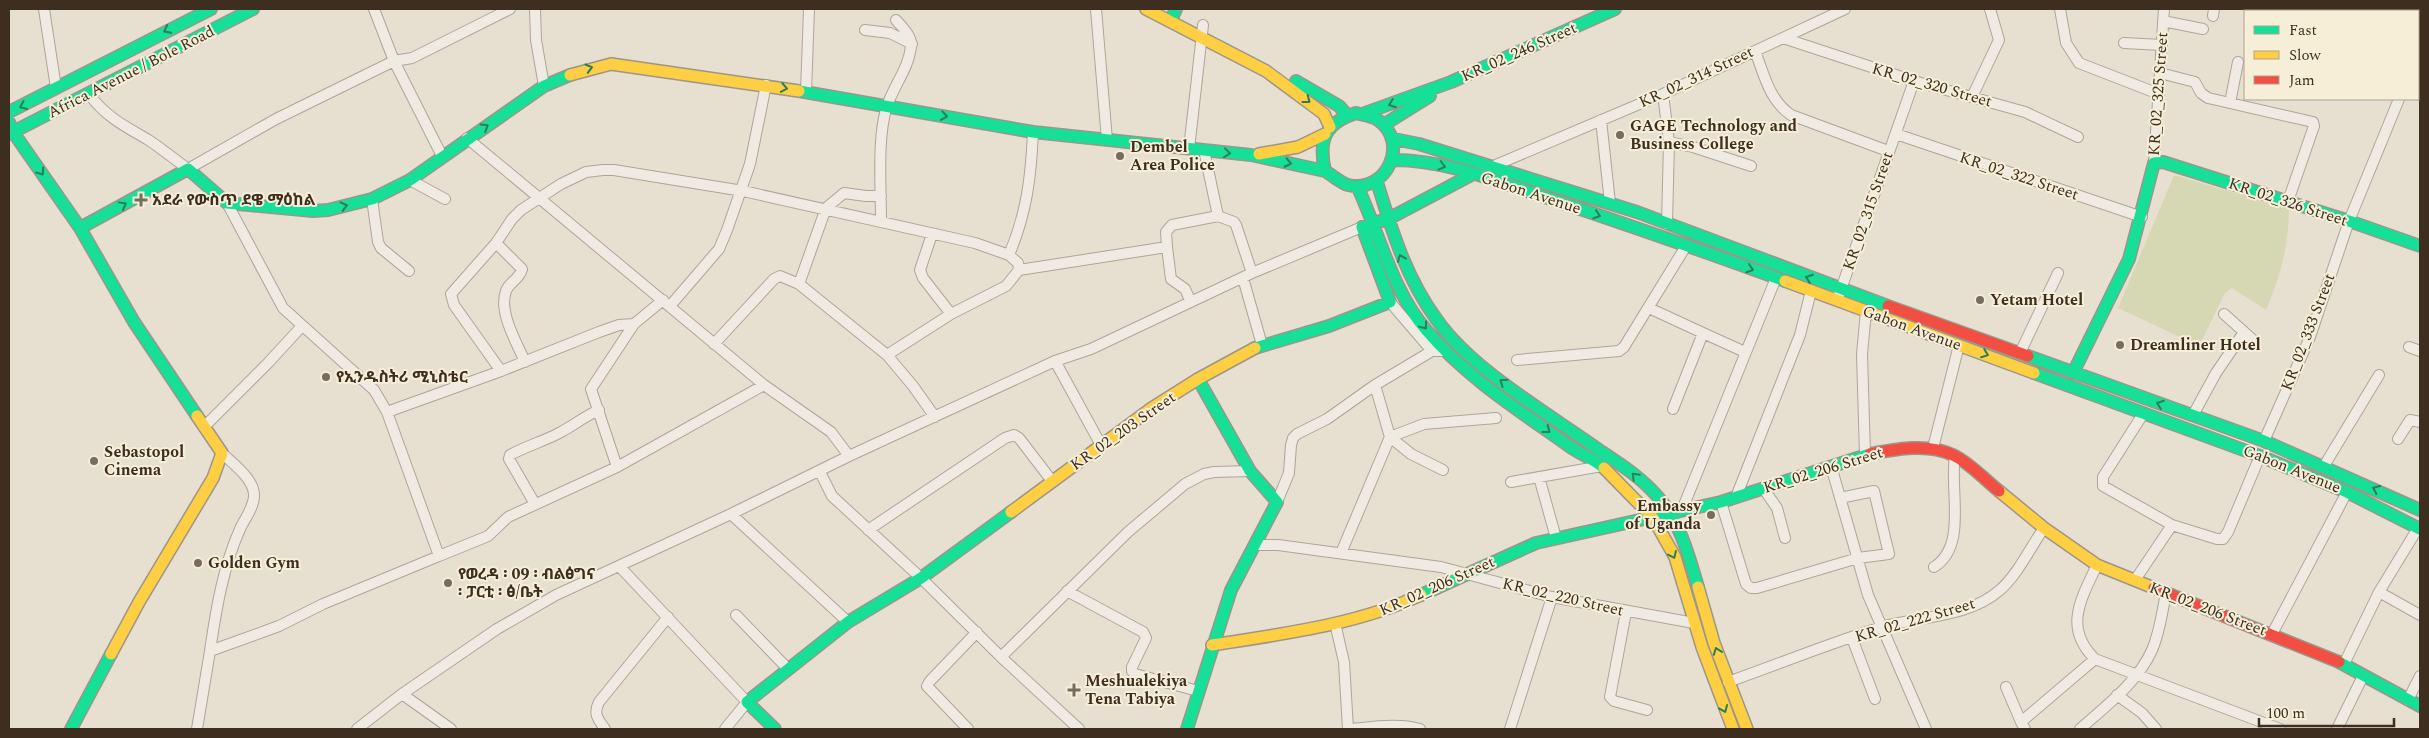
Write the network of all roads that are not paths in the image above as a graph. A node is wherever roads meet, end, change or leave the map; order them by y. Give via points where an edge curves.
1 (44, 9) edge
2 (211, 9) edge
3 (253, 9) edge
4 (374, 9) edge
5 (510, 9) edge
6 (535, 9) edge
7 (809, 9) edge
8 (1096, 9) edge
9 (1146, 9) edge
10 (1614, 9) edge
11 (1845, 9) edge
12 (1990, 9) edge
13 (2060, 9) edge
14 (2164, 9) edge
15 (1173, 12) edge
16 (896, 20) dead end
17 (2163, 21) junction
18 (2203, 29) dead end
19 (865, 30) dead end
20 (1202, 30) junction
21 (1783, 38) junction
22 (2124, 43) dead end
23 (912, 44) junction
24 (2162, 46) junction
25 (1754, 51) junction
26 (394, 61) junction
27 (2240, 70) edge
28 (2160, 73) junction
29 (1914, 81) junction
30 (1452, 82) junction
31 (766, 85) junction
32 (544, 86) junction
33 (56, 88) junction
34 (806, 92) junction
35 (89, 94) junction
36 (1663, 94) junction
37 (2159, 94) junction
38 (1972, 97) junction
39 (2399, 100) edge
40 (2230, 103) junction
41 (887, 106) junction
42 (9, 112) edge
43 (1365, 113) junction
44 (1347, 115) junction
45 (1602, 120) junction
46 (1385, 124) junction
47 (10, 129) edge
48 (1328, 131) junction
49 (1033, 132) junction
50 (1896, 134) junction
51 (2078, 137) dead end
52 (467, 138) junction
53 (1394, 139) junction
54 (1107, 140) junction
55 (1669, 142) junction
56 (1189, 149) junction
57 (1204, 150) junction
58 (1888, 151) junction
59 (1251, 155) junction
60 (442, 156) junction
61 (1394, 160) junction
62 (2154, 163) junction
63 (1751, 166) dead end
64 (1491, 167) junction
65 (188, 169) junction
66 (1325, 171) junction
67 (1473, 174) junction
68 (410, 180) junction
69 (1377, 182) junction
70 (1358, 188) junction
71 (743, 191) junction
72 (881, 196) junction
73 (372, 199) junction
74 (445, 199) dead end
75 (540, 199) junction
76 (2288, 201) junction
77 (226, 203) junction
78 (1610, 203) junction
79 (826, 208) junction
80 (1218, 216) junction
81 (2142, 217) junction
82 (1390, 218) junction
83 (881, 220) junction
84 (2349, 221) junction
85 (1375, 224) junction
86 (1667, 224) junction
87 (1362, 227) junction
88 (80, 228) junction
89 (932, 234) junction
90 (496, 243) junction
91 (1686, 246) junction
92 (2420, 246) edge
93 (1168, 247) junction
94 (1009, 254) junction
95 (1019, 270) junction
96 (409, 271) dead end
97 (2058, 273) dead end
98 (1248, 275) junction
99 (1776, 278) junction
100 (799, 284) junction
101 (1841, 289) junction
102 (1811, 291) junction
103 (1837, 300) junction
104 (1192, 302) junction
105 (1390, 302) junction
106 (666, 303) junction
107 (1649, 308) junction
108 (1866, 311) junction
109 (951, 314) junction
110 (2224, 314) dead end
111 (634, 324) junction
112 (302, 326) junction
113 (1703, 333) junction
114 (714, 344) junction
115 (1959, 344) junction
116 (1262, 345) junction
117 (2409, 347) dead end
118 (1432, 351) junction
119 (1446, 351) junction
120 (2420, 351) edge
121 (1745, 352) junction
122 (2020, 353) junction
123 (887, 355) junction
124 (1517, 360) dead end
125 (525, 362) junction
126 (1055, 362) junction
127 (501, 372) junction
128 (2073, 373) junction
129 (2379, 375) dead end
130 (1198, 379) junction
131 (1375, 385) junction
132 (764, 386) junction
133 (1673, 408) dead end
134 (599, 410) junction
135 (387, 412) junction
136 (2143, 414) junction
137 (2193, 416) junction
138 (935, 417) junction
139 (1496, 418) dead end
140 (2420, 422) edge
141 (2214, 423) junction
142 (204, 427) junction
143 (1390, 437) junction
144 (2209, 438) junction
145 (2398, 439) dead end
146 (2264, 441) junction
147 (1101, 445) junction
148 (1933, 448) junction
149 (222, 453) junction
150 (1865, 454) junction
151 (849, 456) junction
152 (1955, 456) junction
153 (2260, 456) junction
154 (1602, 466) junction
155 (1831, 466) junction
156 (2324, 466) junction
157 (617, 467) junction
158 (1443, 470) dead end
159 (1250, 471) junction
160 (820, 472) junction
161 (1539, 478) junction
162 (1052, 481) junction
163 (1511, 482) dead end
164 (1763, 488) junction
165 (2347, 492) junction
166 (1736, 497) junction
167 (1840, 498) junction
168 (1277, 502) junction
169 (1721, 502) junction
170 (535, 504) junction
171 (1682, 510) junction
172 (2420, 510) edge
173 (730, 514) junction
174 (1670, 514) junction
175 (1653, 518) junction
176 (2172, 525) junction
177 (2044, 528) junction
178 (2419, 528) edge
179 (868, 530) junction
180 (1556, 538) junction
181 (1785, 538) dead end
182 (1255, 545) junction
183 (1340, 553) junction
184 (439, 556) junction
185 (1858, 558) junction
186 (2097, 565) junction
187 (620, 566) junction
188 (1934, 567) dead end
189 (1467, 574) junction
190 (922, 578) junction
191 (2135, 580) junction
192 (1067, 592) junction
193 (2379, 592) junction
194 (2166, 593) junction
195 (1552, 597) junction
196 (1626, 612) junction
197 (736, 615) dead end
198 (2420, 615) edge
199 (668, 617) junction
200 (848, 622) junction
201 (1335, 623) junction
202 (1694, 623) junction
203 (1883, 627) junction
204 (977, 632) junction
205 (2272, 634) junction
206 (1852, 638) junction
207 (1212, 645) junction
208 (210, 651) junction
209 (1002, 657) junction
210 (2095, 660) junction
211 (2344, 664) junction
212 (788, 669) junction
213 (2136, 675) junction
214 (2363, 676) junction
215 (2420, 676) edge
216 (1728, 682) junction
217 (2006, 687) dead end
218 (1198, 691) junction
219 (402, 694) junction
220 (2117, 695) junction
221 (1875, 699) dead end
222 (2408, 700) junction
223 (747, 702) junction
224 (2420, 706) edge
225 (1647, 710) dead end
226 (2023, 726) edge
227 (71, 729) edge
228 (197, 729) edge
229 (357, 729) edge
230 (451, 729) edge
231 (605, 729) edge
232 (725, 729) edge
233 (775, 729) edge
234 (967, 729) edge
235 (1079, 729) edge
236 (1187, 729) edge
237 (1350, 729) edge
238 (1420, 729) edge
239 (1510, 729) edge
240 (1732, 729) edge
241 (1747, 729) edge
242 (1926, 729) edge
243 (2080, 729) edge
244 (2156, 729) edge
245 (2277, 729) edge
246 (2337, 729) edge

1 - 33 street
2 -> 33 street, Africa Avenue / Bole Road
3 - 35 street, Africa Avenue / Bole Road
4 - 26 street
5 - 26 street via 412,58
6 - 32 street via 536,40
7 - 34 street
8 - 54 street
9 - 15 street
10 - 30 street, KR_02_246 Street
11 - 21 street, KR_02_314 Street
12 - 38 street via 1999,40
13 - 37 street via 2066,43 2079,63
14 - 17 street, KR_02_325 Street
15 - 20 street
16 - 23 street
17 - 18 street
17 - 24 street, KR_02_325 Street
19 - 23 street via 890,33
20 - 44 street via 1339,106
20 -> 48 street via 1288,86 1324,114
20 - 56 street
21 - 25 street, KR_02_314 Street
21 - 29 street, KR_02_320 Street
22 - 24 street
23 - 41 street via 905,69
24 - 28 street, KR_02_325 Street
25 - 36 street, KR_02_314 Street
25 - 58 street via 1770,91 1782,109
26 - 60 street
26 - 65 street via 276,119
27 - 40 street
28 - 37 street, KR_02_325 Street
28 - 40 street via 2191,80 2204,96
29 - 38 street, KR_02_320 Street
29 - 50 street, KR_02_315 Street
30 -> 43 street, KR_02_246 Street
30 - 46 street, KR_02_246 Street
32 -> 31 street via 580,71 611,64
31 -> 34 street
31 - 71 street
52 -> 32 street
33 -> 42 street, Africa Avenue / Bole Road
34 - 41 street
35 - 47 street, Africa Avenue / Bole Road
35 - 65 street via 110,118
36 - 45 street, KR_02_314 Street
36 - 55 street
37 - 62 street, KR_02_325 Street
38 - 51 street, KR_02_320 Street via 2025,112
39 - 84 street, KR_02_333 Street
40 - 76 street via 2314,122
41 -> 49 street
41 - 72 street via 882,135
43 - 44 street
43 - 46 street
44 - 48 street
45 - 64 street, KR_02_314 Street
45 - 78 street
46 - 53 street
47 -> 88 street
48 - 59 street via 1298,147
48 - 66 street via 1321,143
49 - 54 street
49 - 94 street via 1026,207
50 - 58 street, KR_02_315 Street
50 - 81 street, KR_02_322 Street
52 - 60 street
52 - 75 street
53 - 61 street
53 - 64 street, Gabon Avenue
54 - 56 street
55 - 63 street
55 - 86 street
56 - 57 street
57 -> 59 street
57 - 80 street
58 - 101 street, KR_02_315 Street
59 -> 66 street
60 - 68 street
61 -> 67 street, Gabon Avenue via 1421,160
61 - 69 street
62 - 76 street, KR_02_326 Street via 2163,162
62 - 81 street, KR_02_325 Street
64 - 78 street, Gabon Avenue
65 - 77 street
88 -> 65 street
66 - 70 street via 1345,186
67 - 82 street
67 -> 91 street, Gabon Avenue
68 - 73 street
68 - 74 street
69 - 70 street
69 - 82 street
70 - 85 street
71 - 75 street via 603,170 586,172
71 - 79 street
71 - 106 street via 719,249
72 - 79 street via 844,193
72 - 83 street
77 -> 73 street via 328,210
73 - 96 street via 381,248
75 - 90 street via 512,219
75 - 106 street
76 - 84 street, KR_02_326 Street
77 - 112 street via 283,308
78 - 86 street, Gabon Avenue
79 - 83 street
79 - 100 street
80 - 93 street via 1172,225 1166,232
80 - 98 street via 1234,222
81 - 128 street, KR_02_325 Street via 2129,259
82 - 85 street
174 -> 82 street via 1658,497 1627,469 1485,369 1455,342 1412,282 1396,246
83 - 89 street
84 - 92 street, KR_02_326 Street
84 - 146 street, KR_02_333 Street via 2310,337
85 - 87 street
85 -> 119 street via 1398,285 1412,310
101 -> 86 street, Gabon Avenue
87 - 98 street
87 - 105 street
88 - 142 street via 134,322
89 - 94 street
89 - 109 street via 920,270
90 - 125 street via 522,269 519,277 507,287 503,302
90 - 127 street via 451,294 451,299
91 -> 99 street, Gabon Avenue
91 - 107 street
93 - 95 street
93 - 104 street via 1171,279 1185,289
94 - 95 street via 1018,263
95 - 109 street via 1006,286
97 - 122 street
98 - 104 street
98 - 116 street
99 - 102 street, Gabon Avenue
99 - 121 street
100 - 114 street via 780,276 774,279
100 - 123 street
101 - 103 street, KR_02_315 Street
101 - 122 street, Gabon Avenue
102 - 103 street, Gabon Avenue
102 - 166 street via 1800,335
103 - 108 street, Gabon Avenue
104 - 126 street via 1092,349
105 - 116 street, KR_02_203 Street via 1329,326
105 - 118 street
106 - 111 street
106 - 114 street
107 - 113 street
107 - 124 street via 1619,350
108 - 115 street, Gabon Avenue
108 - 150 street via 1862,354
109 - 123 street
110 - 137 street via 2248,335 2216,373
111 - 125 street via 599,332
111 - 134 street via 591,389
112 - 135 street via 374,390
112 - 142 street
113 - 121 street
113 - 133 street
114 - 132 street
115 -> 136 street, Gabon Avenue
115 - 148 street
116 - 130 street, KR_02_203 Street
117 - 120 street
118 - 119 street
118 - 131 street
119 -> 154 street via 1498,395 1574,450
121 - 171 street
122 - 128 street, Gabon Avenue
123 - 138 street
125 - 127 street
126 - 138 street
126 - 147 street
127 - 135 street
137 -> 128 street, Gabon Avenue
129 - 156 street
130 - 147 street, KR_02_203 Street
130 - 159 street
131 - 143 street
131 - 168 street via 1293,438 1289,473
132 - 151 street via 831,432
132 - 157 street
134 - 157 street
134 - 170 street via 560,433 510,455 509,459
135 - 184 street
136 - 144 street, Gabon Avenue
136 - 176 street via 2103,477 2103,486
137 - 141 street, Gabon Avenue
138 - 151 street
139 - 143 street via 1424,424
140 - 145 street via 2410,420
141 - 144 street
141 - 146 street, Gabon Avenue
142 - 149 street
143 - 158 street via 1411,454
143 - 183 street
144 - 153 street, Gabon Avenue
146 - 156 street, Gabon Avenue
147 - 162 street, KR_02_203 Street
148 - 150 street, KR_02_206 Street
148 - 152 street, KR_02_206 Street
149 - 208 street via 252,484 254,501 228,563
149 - 227 street via 213,478 139,602
150 - 155 street, KR_02_206 Street
151 - 160 street
152 - 177 street, KR_02_206 Street
152 - 188 street via 1955,528 1942,562
153 - 165 street, Gabon Avenue
153 - 176 street via 2223,538
154 - 161 street
154 - 175 street
155 - 164 street, KR_02_206 Street
155 - 167 street
172 -> 156 street, Gabon Avenue
157 - 170 street
159 - 168 street
159 - 192 street via 1204,474 1185,484 1128,532
160 - 173 street
160 - 179 street via 832,496
161 - 163 street
161 - 180 street
162 - 179 street via 1014,435
162 - 190 street, KR_02_203 Street
164 - 166 street, KR_02_206 Street
164 - 181 street via 1777,508
165 - 178 street, Gabon Avenue
165 - 205 street
166 - 169 street, KR_02_206 Street
167 - 185 street
167 - 185 street via 1874,491 1889,554
168 - 182 street
169 - 171 street, KR_02_206 Street
169 - 185 street via 1746,584 1751,588
170 - 184 street via 508,517 488,536
171 - 174 street, KR_02_206 Street
173 - 187 street
173 - 200 street
174 - 175 street, KR_02_206 Street
216 -> 174 street via 1688,552
175 - 180 street, KR_02_206 Street
175 -> 202 street via 1675,556
176 - 191 street
177 - 186 street, KR_02_206 Street
177 - 203 street, KR_02_222 Street via 1999,591 1966,608
178 - 193 street
179 - 190 street
180 - 189 street, KR_02_206 Street
182 - 183 street, KR_02_220 Street
182 - 207 street via 1231,590
183 - 189 street, KR_02_220 Street via 1441,567
184 - 208 street via 323,604 279,626
185 - 203 street via 1868,596
186 - 191 street, KR_02_206 Street
186 - 210 street via 2078,606 2076,622 2082,643
187 - 199 street
187 - 219 street via 505,624
189 - 195 street, KR_02_220 Street
189 - 201 street, KR_02_206 Street via 1391,609
190 - 200 street, KR_02_203 Street
190 - 204 street
191 - 194 street, KR_02_206 Street
192 - 209 street
192 - 218 street via 1143,632 1146,638 1144,645 1132,667 1135,674
193 - 198 street
193 - 211 street
194 - 205 street, KR_02_206 Street
194 - 213 street via 2152,650
195 - 196 street, KR_02_220 Street
195 - 239 street
196 - 202 street, KR_02_220 Street
196 - 225 street via 1610,698
197 - 212 street
199 - 223 street
199 - 231 street via 599,702 595,712
200 - 212 street, KR_02_203 Street
201 - 207 street, KR_02_206 Street
201 - 237 street via 1344,662
202 -> 240 street
203 - 206 street, KR_02_222 Street
203 - 242 street
204 - 209 street
204 - 234 street via 927,686
205 - 211 street, KR_02_206 Street
206 - 216 street, KR_02_222 Street
206 - 221 street
207 - 218 street
208 - 228 street
209 - 235 street
210 - 213 street
210 - 226 street
211 - 214 street, KR_02_206 Street
212 - 223 street, KR_02_203 Street
213 - 220 street
213 - 245 street
214 - 222 street, KR_02_206 Street
214 - 246 street
215 - 222 street
216 - 241 street
217 - 226 street
218 - 236 street
219 - 229 street
219 - 230 street
220 - 243 street
220 - 244 street via 2142,713
222 - 224 street, KR_02_206 Street
223 - 232 street
223 - 233 street
237 - 238 street via 1387,726

